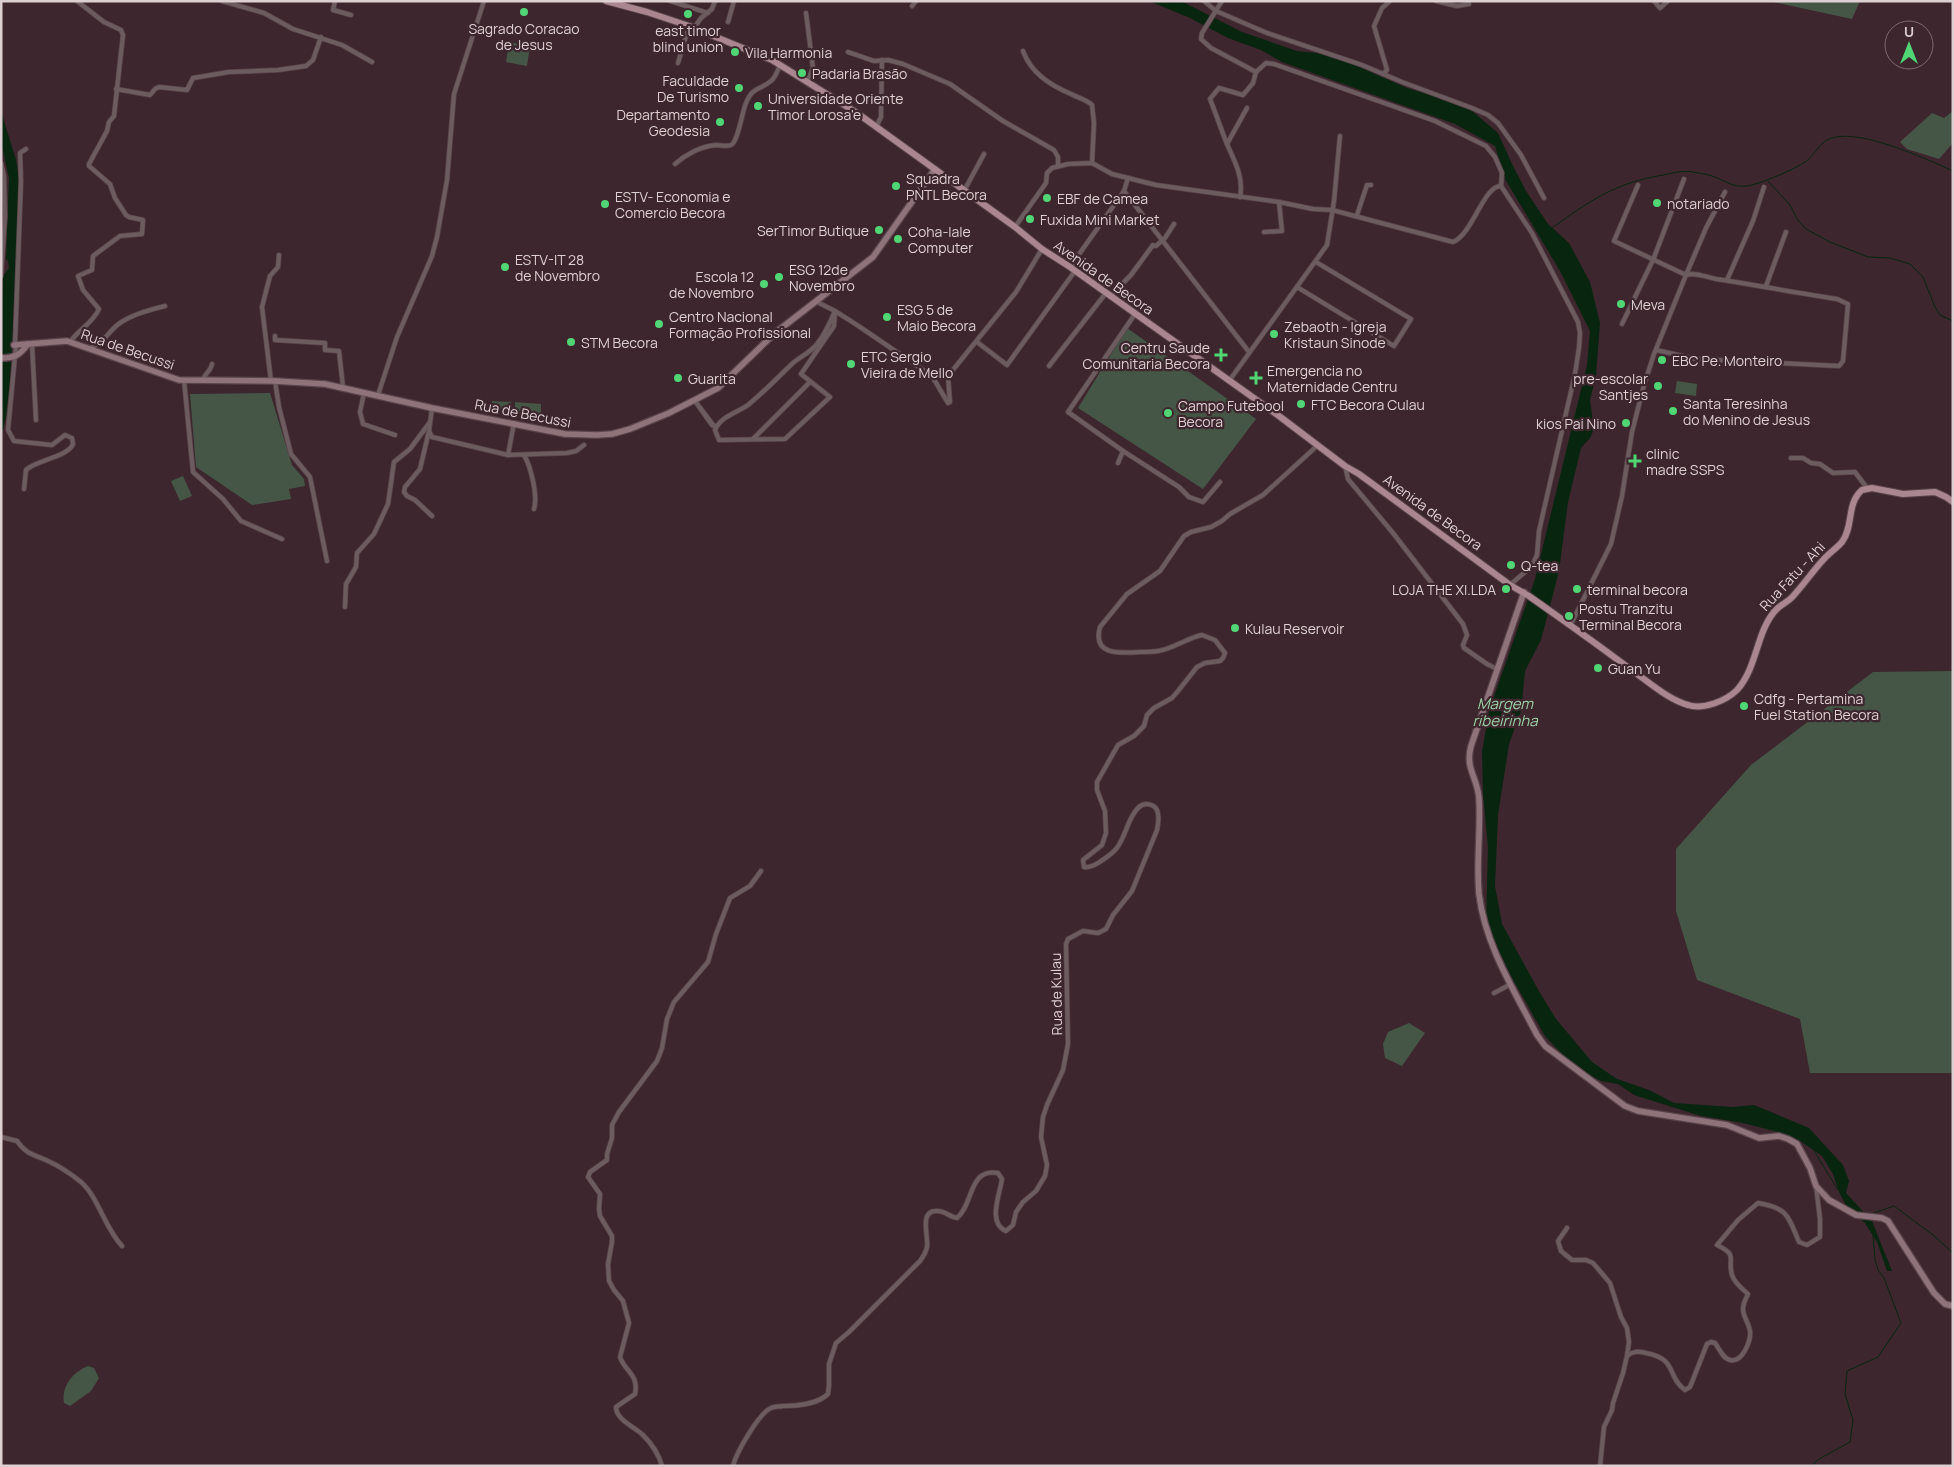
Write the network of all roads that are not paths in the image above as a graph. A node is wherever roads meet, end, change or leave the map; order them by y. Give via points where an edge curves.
1 (77, 1) edge
2 (222, 1) edge
3 (335, 1) edge
4 (484, 1) edge
5 (606, 1) edge
6 (670, 1) edge
7 (715, 1) edge
8 (734, 1) edge
9 (916, 1) edge
10 (1204, 1) edge
11 (1222, 1) edge
12 (1390, 1) edge
13 (1436, 1) edge
14 (1468, 1) edge
15 (1654, 1) edge
16 (1668, 1) edge
17 (912, 6) dead end
18 (708, 13) junction
19 (806, 13) dead end
20 (1214, 13) junction
21 (351, 15) dead end
22 (728, 22) dead end
23 (692, 27) junction
24 (321, 37) junction
25 (1023, 51) dead end
26 (848, 52) dead end
27 (882, 60) junction
28 (372, 62) dead end
29 (678, 63) dead end
30 (780, 65) junction
31 (1256, 72) junction
32 (1383, 74) junction
33 (807, 82) junction
34 (116, 89) junction
35 (1247, 108) dead end
36 (876, 127) junction
37 (1340, 136) dead end
38 (1228, 144) junction
39 (26, 149) dead end
40 (984, 154) dead end
41 (1, 163) edge
42 (1092, 163) junction
43 (675, 164) dead end
44 (1058, 165) junction
45 (935, 169) junction
46 (1128, 178) junction
47 (1684, 178) dead end
48 (1371, 185) dead end
49 (1638, 185) dead end
50 (1501, 186) junction
51 (1764, 187) dead end
52 (964, 191) junction
53 (1124, 191) junction
54 (1725, 192) dead end
55 (1240, 198) junction
56 (1544, 198) dead end
57 (1278, 202) junction
58 (1332, 210) junction
59 (1356, 216) junction
60 (1174, 224) dead end
61 (1015, 227) junction
62 (1264, 232) dead end
63 (1786, 232) dead end
64 (1162, 241) junction
65 (1042, 249) junction
66 (2, 252) edge
67 (279, 255) dead end
68 (1654, 260) junction
69 (1316, 262) junction
70 (1073, 269) junction
71 (1686, 275) junction
72 (1, 276) edge
73 (1728, 280) junction
74 (1766, 286) junction
75 (1297, 287) junction
76 (1108, 294) junction
77 (816, 301) junction
78 (165, 306) dead end
79 (835, 311) junction
80 (1135, 314) junction
81 (1622, 324) dead end
82 (275, 336) dead end
83 (70, 342) junction
84 (977, 342) junction
85 (30, 344) junction
86 (15, 345) junction
87 (88, 349) junction
88 (1656, 350) junction
89 (1249, 352) junction
90 (1, 358) edge
91 (13, 358) junction
92 (212, 364) dead end
93 (1049, 366) dead end
94 (184, 380) junction
95 (203, 380) junction
96 (273, 381) junction
97 (1229, 381) junction
98 (810, 382) junction
99 (343, 387) junction
100 (364, 393) junction
101 (378, 395) junction
102 (432, 408) junction
103 (36, 420) dead end
104 (430, 422) junction
105 (514, 423) junction
106 (716, 427) junction
107 (429, 431) junction
108 (395, 435) dead end
109 (753, 439) junction
110 (584, 445) dead end
111 (1318, 445) junction
112 (1123, 451) junction
113 (508, 455) junction
114 (524, 455) junction
115 (1791, 458) dead end
116 (1118, 463) dead end
117 (1345, 466) junction
118 (1220, 482) dead end
119 (1866, 488) junction
120 (24, 490) dead end
121 (1953, 502) edge
122 (534, 509) dead end
123 (432, 516) dead end
124 (282, 539) dead end
125 (327, 561) dead end
126 (1510, 585) junction
127 (1526, 594) junction
128 (345, 607) dead end
129 (1562, 620) joint
130 (1570, 626) junction
131 (1497, 669) junction
132 (762, 871) dead end
133 (1510, 984) junction
134 (1494, 993) dead end
135 (1, 1137) edge
136 (1815, 1183) junction
137 (1567, 1228) dead end
138 (122, 1246) dead end
139 (1953, 1306) edge
140 (1627, 1356) junction
141 (662, 1466) edge
142 (733, 1466) edge
143 (1600, 1466) edge

1 - 34 street via 122,32
2 - 24 street via 264,13 293,29
3 - 21 street via 333,10
4 - 101 street via 454,94 447,180 437,238 397,337
5 - 23 main road, Avenida de Becora
6 - 18 street
7 - 18 street
8 - 22 street
9 - 17 street
10 - 20 street
11 - 20 street
12 - 32 street via 1382,8 1374,26 1387,70
13 - 14 street via 1457,6 1470,4
15 - 16 street via 1660,8
18 - 23 street
19 - 33 street via 813,68
20 - 31 street via 1201,39
20 - 32 street
23 - 29 street
23 - 30 main road, Avenida de Becora
24 - 28 street
24 - 34 street via 313,60 306,66 210,74 193,78 187,90 160,87 150,95
25 - 42 street via 1036,74 1092,105
26 - 27 street
27 - 36 street via 882,117
27 - 44 street via 902,64 950,84 1003,121 1054,150
30 - 33 main road, Avenida de Becora
30 - 43 street via 771,81 754,90 746,102 737,140 733,144 702,148 683,156
31 - 38 street via 1253,83 1243,95 1219,88 1210,98
31 - 50 street via 1266,63 1274,64 1435,121 1486,146 1495,156 1502,173
32 - 56 street via 1488,115 1498,123 1521,155
33 - 36 main road, Avenida de Becora
34 - 83 street via 114,116 89,166 110,184 127,216 143,220 142,234 120,236 93,256 92,270 78,276 83,290 99,309
35 - 38 street
36 - 45 main road, Avenida de Becora
37 - 58 street
38 - 55 street via 1238,165
39 - 86 street via 19,157 21,181
40 - 52 street
41 - 66 street via 5,216
42 - 44 street
42 - 46 street
44 - 61 street via 1047,173 1046,183
45 - 52 main road, Avenida de Becora
45 - 77 street, Rua de Becussi via 873,257
46 - 53 street
46 - 55 street
47 - 68 street
48 - 59 street via 1367,185
49 - 68 street via 1614,241
50 - 59 street via 1490,191 1460,238 1453,242
50 - 126 street via 1532,233 1578,322 1580,333 1575,374 1539,531 1537,555 1532,566
51 - 73 street
52 - 61 main road, Avenida de Becora
53 - 64 street
53 - 70 street
54 - 71 street
55 - 57 street
57 - 58 street via 1313,210
57 - 62 street via 1282,231
58 - 59 street
58 - 69 street via 1326,245
60 - 64 street
61 - 65 main road, Avenida de Becora
63 - 74 street
64 - 76 street via 1149,249 1131,275
64 - 89 street
65 - 70 main road, Avenida de Becora
65 - 84 street via 1016,292
66 - 72 street
67 - 96 street via 278,267 270,276 262,307
68 - 71 street
68 - 81 street
69 - 75 street
69 - 75 street via 1411,319 1394,346
70 - 76 main road, Avenida de Becora
70 - 84 street via 1007,365
71 - 73 street
71 - 88 street
73 - 74 street
74 - 88 street via 1848,304 1841,366 1696,359
75 - 89 street
76 - 80 main road, Avenida de Becora
76 - 93 street
77 - 79 street
77 - 105 street, Rua de Becussi via 769,339 718,388 630,429 612,434 578,435
78 - 87 street via 119,324 99,345
79 - 84 street via 932,376 946,402 950,402 948,376
79 - 98 street via 834,326 801,374
79 - 106 street via 824,335 810,352
80 - 97 main road, Avenida de Becora
80 - 112 street via 1068,412
82 - 99 street via 275,340 325,344 325,350 339,352
83 - 85 street, Rua de Becussi
83 - 87 street, Rua de Becussi
85 - 86 street, Rua de Becussi
85 - 91 street
85 - 103 street
86 - 91 street
87 - 94 street, Rua de Becussi
88 - 130 street via 1632,432 1611,544
89 - 97 street
90 - 91 street
91 - 120 street via 8,430 14,441 52,444 70,436 73,444 48,461 30,466 26,470
92 - 95 street
94 - 95 street, Rua de Becussi
94 - 124 street via 193,472 223,499 240,521
95 - 96 street, Rua de Becussi
96 - 99 street, Rua de Becussi
96 - 125 street via 292,454 310,477
97 - 111 main road, Avenida de Becora
98 - 109 street
98 - 109 street via 830,397 785,439
99 - 100 street, Rua de Becussi
100 - 101 street, Rua de Becussi
100 - 108 street via 360,412 363,424
101 - 102 street, Rua de Becussi
102 - 104 street
102 - 105 street, Rua de Becussi
104 - 107 street
104 - 128 street via 410,449 394,462 388,504 371,539 357,553 356,567 346,584
105 - 113 street
106 - 106 street via 712,425 695,401 713,425
106 - 109 street via 719,440
107 - 113 street via 434,438
107 - 123 street via 420,469 404,492
110 - 114 street via 571,452
111 - 117 main road, Avenida de Becora
111 - 142 street, Rua de Kulau via 1263,495 1222,522 1184,536 1160,571 1127,594 1100,627 1101,646 1114,652 1159,651 1202,635 1215,640 1225,653 1220,661 1197,667 1172,698 1147,715 1144,726 1118,745 1097,782 1105,811 1106,833 1102,845 1083,860 1084,867 1096,864 1118,847 1131,816 1141,805 1156,808 1157,830 1132,891 1106,929 1098,933 1082,931 1068,939 1066,944 1067,1054 1043,1117 1041,1145 1047,1165 1041,1185 1022,1202 1008,1231 1004,1231 997,1221 1002,1179 998,1173 989,1172 978,1179 957,1218 932,1211 925,1223 927,1247 920,1261 836,1343 829,1364 828,1394 820,1400 767,1410 743,1442
112 - 116 street
112 - 118 street via 1199,502 1203,502
113 - 114 street
114 - 122 street via 535,495
115 - 119 street via 1820,464 1833,473 1855,472
117 - 126 main road, Avenida de Becora
117 - 131 street via 1348,479 1463,624 1467,635 1464,648
119 - 121 main road via 1894,494 1935,492
119 - 130 main road, Rua Fatu - Ahi via 1853,500 1843,540 1794,596 1775,610 1766,622 1742,682 1726,698 1702,706 1683,704
126 - 127 main road, Avenida de Becora
127 - 129 main road, Avenida de Becora
127 - 131 street
129 - 130 main road, Rua Fatu - Ahi
131 - 133 street via 1469,761 1479,799 1479,894 1488,933
132 - 141 street via 750,886 729,900 708,962 684,988 670,1010 657,1060 612,1125 607,1160 588,1176 600,1194 600,1216 612,1236 609,1281 623,1302 629,1323 620,1357 632,1373 636,1389 635,1394 616,1407 616,1411 643,1435
133 - 134 street
133 - 136 street via 1545,1046 1625,1106 1652,1114 1727,1125 1759,1138 1788,1138 1802,1152
135 - 138 street via 17,1141 31,1155 58,1166 81,1182 102,1211 113,1237
136 - 139 street via 1829,1200 1842,1209 1888,1221 1934,1293 1945,1304
136 - 140 street via 1820,1237 1808,1245 1799,1242 1785,1212 1758,1203 1716,1244 1728,1250 1732,1275 1748,1294 1743,1306 1750,1334 1742,1355 1730,1360 1715,1343 1707,1344 1687,1390 1682,1388 1661,1357 1634,1351
137 - 140 street via 1558,1241 1560,1251 1572,1260 1593,1262 1610,1283 1627,1328
140 - 143 street via 1604,1427

